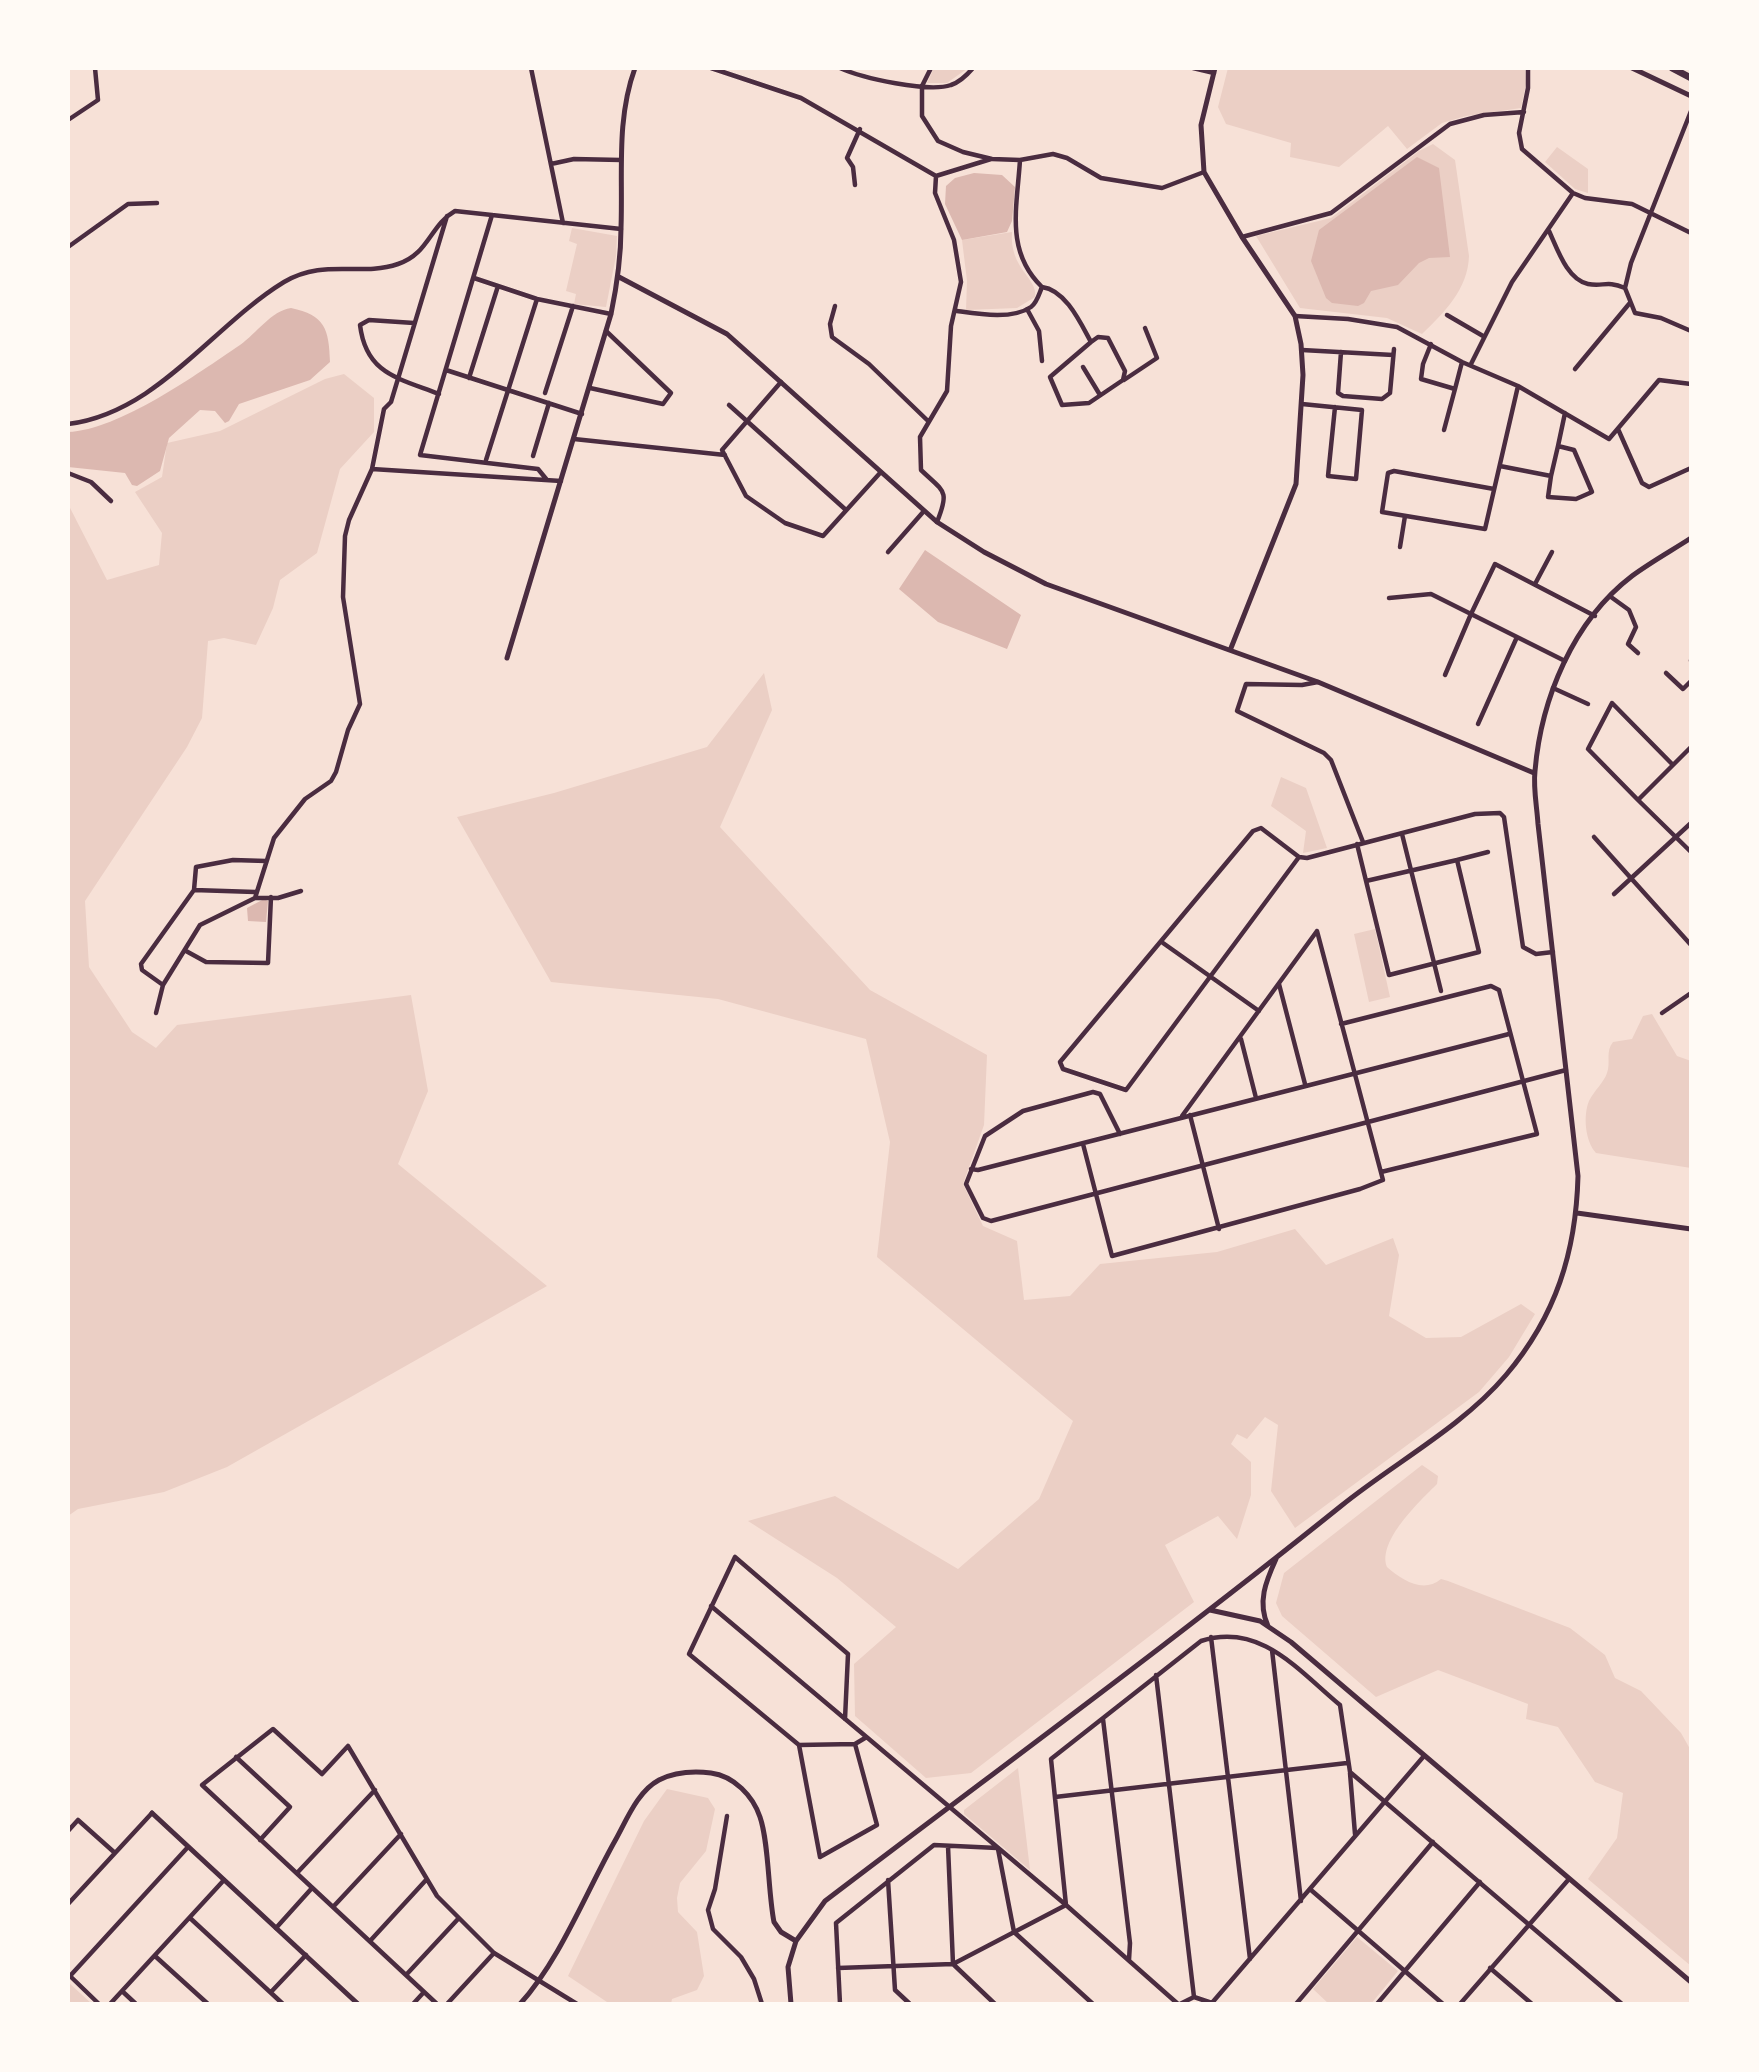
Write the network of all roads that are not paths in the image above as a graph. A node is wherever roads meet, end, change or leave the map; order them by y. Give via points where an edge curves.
1 (95, 68) edge
2 (531, 68) edge
3 (635, 68) edge
4 (711, 68) edge
5 (840, 68) edge
6 (863, 68) edge
7 (931, 68) edge
8 (973, 68) edge
9 (1193, 68) edge
10 (1528, 68) edge
11 (1632, 68) edge
12 (1672, 68) edge
13 (1215, 70) edge
14 (864, 75) junction
15 (1691, 78) edge
16 (922, 86) junction
17 (1691, 96) edge
18 (1691, 111) edge
19 (1524, 112) junction
20 (68, 120) edge
21 (860, 130) junction
22 (992, 159) junction
23 (621, 160) junction
24 (1020, 160) junction
25 (551, 164) junction
26 (1204, 172) junction
27 (936, 176) junction
28 (855, 185) dead end
29 (1573, 193) junction
30 (157, 203) dead end
31 (1649, 212) junction
32 (492, 215) junction
33 (447, 216) junction
34 (563, 223) junction
35 (621, 229) junction
36 (1549, 231) junction
37 (1691, 233) edge
38 (1242, 237) junction
39 (68, 247) edge
40 (619, 277) junction
41 (474, 278) junction
42 (498, 286) junction
43 (1042, 287) junction
44 (1625, 288) junction
45 (537, 299) junction
46 (1629, 304) junction
47 (573, 306) junction
48 (835, 306) dead end
49 (1027, 309) junction
50 (957, 311) junction
51 (611, 314) junction
52 (1447, 314) dead end
53 (1295, 317) junction
54 (415, 323) junction
55 (1145, 328) dead end
56 (606, 331) junction
57 (1691, 331) edge
58 (1483, 336) junction
59 (1091, 342) junction
60 (1432, 344) junction
61 (1394, 349) dead end
62 (1302, 350) junction
63 (1341, 352) junction
64 (1393, 355) junction
65 (1042, 361) dead end
66 (1462, 362) junction
67 (1471, 364) junction
68 (1083, 367) dead end
69 (1575, 369) dead end
70 (446, 370) junction
71 (470, 378) junction
72 (398, 379) junction
73 (1123, 380) junction
74 (781, 382) junction
75 (1691, 384) edge
76 (1518, 386) junction
77 (590, 388) junction
78 (1455, 389) junction
79 (508, 390) junction
80 (545, 393) dead end
81 (439, 394) junction
82 (1100, 395) junction
83 (549, 403) junction
84 (1302, 404) junction
85 (729, 405) dead end
86 (1335, 407) junction
87 (1565, 413) junction
88 (582, 414) junction
89 (927, 420) junction
90 (747, 421) junction
91 (68, 424) edge
92 (1618, 429) junction
93 (1444, 430) dead end
94 (574, 439) junction
95 (1558, 446) junction
96 (725, 455) junction
97 (533, 456) dead end
98 (486, 460) junction
99 (1691, 463) edge
100 (1500, 466) junction
101 (372, 469) junction
102 (1690, 469) edge
103 (68, 473) edge
104 (880, 473) junction
105 (1551, 476) junction
106 (547, 480) junction
107 (562, 481) junction
108 (1494, 489) junction
109 (111, 501) dead end
110 (846, 510) junction
111 (924, 511) junction
112 (1405, 516) junction
113 (937, 523) junction
114 (1691, 538) edge
115 (1401, 547) dead end
116 (888, 552) dead end
117 (1552, 552) dead end
118 (1535, 584) junction
119 (1611, 597) junction
120 (1389, 598) dead end
121 (1471, 614) junction
122 (1595, 616) junction
123 (1517, 637) junction
124 (1231, 649) junction
125 (1638, 653) dead end
126 (507, 658) dead end
127 (1565, 661) junction
128 (1667, 673) dead end
129 (1444, 676) dead end
130 (1691, 681) edge
131 (1318, 682) junction
132 (1553, 688) junction
133 (1588, 704) dead end
134 (1478, 724) dead end
135 (1691, 747) edge
136 (1673, 765) junction
137 (1534, 773) junction
138 (1638, 800) junction
139 (1691, 823) edge
140 (1402, 834) junction
141 (1594, 837) dead end
142 (1676, 838) junction
143 (1360, 843) junction
144 (1488, 852) dead end
145 (1691, 852) edge
146 (1298, 857) junction
147 (1457, 860) junction
148 (267, 861) junction
149 (1410, 871) junction
150 (1631, 878) junction
151 (1366, 881) junction
152 (194, 890) junction
153 (301, 891) dead end
154 (1615, 894) dead end
155 (255, 895) junction
156 (271, 897) junction
157 (1163, 943) junction
158 (1691, 945) edge
159 (186, 951) junction
160 (1553, 952) junction
161 (1434, 964) junction
162 (1210, 976) junction
163 (1279, 983) junction
164 (163, 985) junction
165 (1441, 991) dead end
166 (1691, 993) edge
167 (1259, 1011) junction
168 (156, 1013) dead end
169 (1662, 1013) dead end
170 (1341, 1024) junction
171 (1509, 1034) junction
172 (1240, 1038) junction
173 (1567, 1070) junction
174 (1355, 1073) junction
175 (1524, 1083) junction
176 (1306, 1084) junction
177 (1256, 1098) junction
178 (1190, 1115) junction
179 (1182, 1116) junction
180 (1368, 1124) junction
181 (1120, 1134) junction
182 (1083, 1144) junction
183 (1203, 1167) junction
184 (971, 1168) junction
185 (1381, 1172) junction
186 (1094, 1195) junction
187 (1577, 1213) junction
188 (1219, 1228) junction
189 (1691, 1229) edge
190 (1276, 1558) junction
191 (711, 1606) junction
192 (1209, 1610) junction
193 (1268, 1626) junction
194 (1211, 1637) junction
195 (1272, 1649) junction
196 (1156, 1674) junction
197 (1103, 1718) junction
198 (845, 1719) junction
199 (865, 1738) junction
200 (855, 1744) junction
201 (799, 1745) junction
202 (1424, 1756) junction
203 (236, 1757) junction
204 (1347, 1763) junction
205 (1284, 1770) junction
206 (1350, 1772) junction
207 (1228, 1777) junction
208 (1169, 1784) junction
209 (375, 1790) junction
210 (1113, 1790) junction
211 (1055, 1797) junction
212 (1383, 1800) junction
213 (948, 1807) junction
214 (152, 1812) joint
215 (727, 1816) dead end
216 (68, 1831) edge
217 (401, 1834) junction
218 (1355, 1835) junction
219 (260, 1840) junction
220 (1433, 1842) junction
221 (948, 1846) junction
222 (188, 1847) junction
223 (998, 1848) junction
224 (115, 1853) junction
225 (297, 1873) junction
226 (1569, 1879) junction
227 (224, 1880) junction
228 (426, 1880) junction
229 (888, 1880) junction
230 (1480, 1882) junction
231 (312, 1888) junction
232 (1311, 1890) junction
233 (1301, 1901) junction
234 (68, 1904) edge
235 (1066, 1905) junction
236 (333, 1907) junction
237 (190, 1918) junction
238 (458, 1919) junction
239 (1529, 1923) junction
240 (276, 1928) junction
241 (1358, 1931) junction
242 (1014, 1932) junction
243 (370, 1941) junction
244 (796, 1941) junction
245 (494, 1953) junction
246 (306, 1955) junction
247 (155, 1956) junction
248 (1250, 1959) junction
249 (1129, 1960) junction
250 (953, 1964) junction
251 (894, 1966) junction
252 (838, 1968) junction
253 (1490, 1968) junction
254 (1405, 1971) junction
255 (69, 1975) edge
256 (407, 1975) junction
257 (540, 1979) junction
258 (1691, 1982) edge
259 (122, 1991) junction
260 (271, 1992) junction
261 (424, 1992) junction
262 (1194, 1997) junction
263 (1212, 2003) edge
264 (99, 2004) edge
265 (110, 2004) edge
266 (136, 2004) edge
267 (208, 2004) edge
268 (283, 2004) edge
269 (358, 2004) edge
270 (413, 2004) edge
271 (438, 2004) edge
272 (447, 2004) edge
273 (520, 2004) edge
274 (577, 2004) edge
275 (762, 2004) edge
276 (790, 2004) edge
277 (840, 2004) edge
278 (910, 2004) edge
279 (995, 2004) edge
280 (1093, 2004) edge
281 (1179, 2004) edge
282 (1296, 2004) edge
283 (1377, 2004) edge
284 (1443, 2004) edge
285 (1460, 2004) edge
286 (1532, 2004) edge
287 (1622, 2004) edge

1 - 20 street via 98,100
2 - 25 street
3 - 23 street via 627,90
4 - 21 street via 801,98
5 - 14 street
6 - 14 street
7 - 16 street
8 - 16 street via 954,85
9 - 13 street
10 - 19 street
11 - 17 street
12 - 15 highway
13 - 26 street via 1201,125
14 - 16 street
16 - 22 street via 922,116 938,141
18 - 31 street
19 - 29 street via 1519,133 1522,149
19 - 38 street via 1483,115 1450,124 1331,214
21 - 27 street
21 - 28 street via 847,158
22 - 24 street
22 - 27 street
23 - 25 street via 574,159
23 - 35 street
24 - 26 street via 1053,154 1101,178 1162,188
24 - 43 street via 1018,251
25 - 34 street
26 - 38 street
27 - 50 street via 935,193 954,240 960,270
29 - 31 street via 1632,204
29 - 36 street
30 - 39 street via 128,204
31 - 37 street
31 - 44 street
32 - 33 street via 466,211
32 - 34 street
32 - 41 street
33 - 54 street
33 - 91 street via 430,242 400,264 327,269 286,281 177,370 117,410
34 - 35 street
35 - 40 street
36 - 44 street via 1578,280
36 - 58 street via 1512,282
38 - 53 street
40 - 51 street
40 - 74 street via 727,334
41 - 42 street
41 - 70 street
42 - 45 street
42 - 71 street
43 - 49 street via 1037,302
43 - 59 street via 1066,303
44 - 46 street
45 - 47 street
45 - 79 street
46 - 57 street via 1635,313
46 - 69 street
47 - 51 street
47 - 80 street
48 - 89 street via 832,337 869,363
49 - 50 street via 981,315
49 - 65 street via 1039,331
50 - 89 street via 951,326 947,391
51 - 56 street
52 - 58 street
53 - 60 street via 1384,324
53 - 62 street
54 - 72 street
54 - 72 street via 369,320 360,325 362,345 377,370
55 - 73 street via 1157,358
56 - 77 street
56 - 77 street via 671,393 663,404
58 - 67 street
59 - 73 street via 1108,338 1125,371
59 - 82 street via 1050,377 1062,405 1089,403
60 - 66 street
60 - 78 street via 1421,379
61 - 64 street
62 - 63 street
62 - 84 street
63 - 64 street
63 - 64 street via 1338,393 1382,399 1390,393
66 - 67 street
66 - 78 street
67 - 76 street
68 - 82 street
70 - 71 street
70 - 81 street
71 - 79 street
72 - 81 street
72 - 101 street via 384,409
73 - 82 street
74 - 90 street
74 - 104 street
75 - 92 street via 1659,380
76 - 87 street
76 - 100 street
77 - 88 street
78 - 93 street
79 - 83 street
79 - 98 street
81 - 98 street via 420,455
83 - 88 street
83 - 97 street
84 - 86 street
84 - 124 street via 1296,484
85 - 90 street
86 - 86 street via 1362,411 1356,478 1328,476
87 - 92 street via 1609,439
87 - 95 street
88 - 94 street
89 - 113 street via 920,437 921,470 943,489 946,500
90 - 96 street via 722,450
90 - 110 street
92 - 102 street via 1642,484 1649,487
94 - 96 street
94 - 107 street
95 - 105 street
95 - 105 street via 1574,450 1592,492 1576,499 1548,497
96 - 110 street via 746,496 785,523 823,536
98 - 106 street via 538,469
99 - 102 street
100 - 105 street
100 - 108 street
101 - 106 street
101 - 148 street via 345,536 343,597 360,704 331,781 305,799 274,838
103 - 109 street via 91,482
104 - 110 street
104 - 111 street
106 - 107 street
107 - 126 street
108 - 112 street via 1485,529
108 - 112 street via 1394,471 1388,473 1382,512
111 - 113 street
111 - 116 street
112 - 115 street
113 - 124 street via 1046,584
114 - 119 street via 1631,577
117 - 118 street
118 - 121 street via 1495,564
118 - 122 street
119 - 122 street
119 - 125 street via 1634,616 1636,627 1628,643
120 - 121 street via 1431,594
121 - 123 street
121 - 129 street
122 - 127 street
123 - 127 street
123 - 134 street
124 - 131 street
127 - 132 street
128 - 130 street via 1683,689
131 - 137 street
131 - 143 street via 1246,684 1237,711 1324,752 1331,760
132 - 133 street
132 - 137 street
135 - 136 street
136 - 138 street
136 - 138 street via 1612,703 1588,749
137 - 160 street
138 - 142 street
139 - 142 street
140 - 143 street
140 - 149 street
140 - 160 street via 1475,814 1500,813 1523,947 1536,954
141 - 150 street
142 - 145 street
142 - 150 street
143 - 146 street
143 - 151 street
144 - 147 street
146 - 157 street via 1261,828 1254,831
146 - 162 street
147 - 149 street
147 - 161 street via 1479,952
148 - 152 street via 233,860 196,867
148 - 155 street
149 - 151 street
149 - 161 street
150 - 154 street
150 - 158 street
151 - 161 street via 1389,975
152 - 155 street
152 - 164 street via 141,964 142,970
153 - 156 street
155 - 156 street
155 - 159 street via 200,925
156 - 159 street via 268,962 206,962
157 - 162 street
157 - 162 street via 1060,1062 1063,1069 1126,1090
159 - 164 street
160 - 173 street
161 - 165 street
162 - 167 street
163 - 167 street
163 - 170 street via 1317,932
163 - 176 street
164 - 168 street
166 - 169 street
167 - 172 street
170 - 171 street via 1491,986 1499,990
170 - 174 street
171 - 174 street
171 - 175 street
172 - 177 street
172 - 179 street
173 - 175 street
173 - 187 street via 1578,1176
174 - 176 street
174 - 180 street
175 - 180 street
175 - 185 street via 1537,1134
176 - 177 street
177 - 178 street
178 - 179 street
178 - 183 street
179 - 181 street
180 - 183 street
180 - 185 street
181 - 182 street
181 - 184 street via 1100,1094 1093,1092 1023,1111 985,1136
182 - 184 street
182 - 186 street
183 - 186 street
183 - 188 street
184 - 186 street via 965,1184 983,1218 991,1221
185 - 188 street via 1383,1180 1360,1189
186 - 188 street via 1112,1256
187 - 189 street
187 - 190 street via 1567,1269 1549,1310 1507,1374 1479,1402
190 - 192 street
190 - 193 street via 1263,1597
191 - 198 street
191 - 198 street via 735,1557 848,1654
191 - 201 street via 689,1654
192 - 193 street via 1249,1617
192 - 213 street
193 - 202 street
194 - 195 street via 1251,1638
194 - 196 street
194 - 207 street
195 - 204 street via 1340,1705
195 - 205 street
196 - 197 street
196 - 208 street
197 - 210 street
197 - 211 street via 1051,1759
198 - 199 street
199 - 200 street
199 - 213 street
200 - 201 street
200 - 201 street via 877,1825 820,1857
202 - 212 street
202 - 226 street
203 - 209 street via 273,1729 322,1774 348,1746
203 - 219 street via 289,1807
203 - 219 street via 202,1785
204 - 205 street
204 - 206 street
205 - 207 street
205 - 233 street
206 - 212 street
206 - 218 street
207 - 208 street
207 - 248 street
208 - 210 street
208 - 262 street
209 - 217 street
209 - 225 street
210 - 211 street
210 - 249 street
211 - 235 street
212 - 218 street
212 - 220 street
213 - 223 street
213 - 244 street via 825,1901
214 - 222 street
214 - 224 street
215 - 275 street via 708,1910 713,1928 741,1957 754,1979
216 - 224 street via 78,1820
217 - 228 street
217 - 236 street
218 - 232 street
219 - 225 street
220 - 230 street
220 - 241 street
221 - 223 street
221 - 229 street via 934,1845
221 - 250 street
222 - 227 street
222 - 255 street
223 - 235 street
223 - 242 street
224 - 234 street
225 - 231 street
226 - 239 street
226 - 258 street
227 - 237 street
227 - 240 street
228 - 238 street
228 - 243 street
229 - 251 street
229 - 252 street via 836,1923
230 - 239 street
230 - 254 street
231 - 236 street
231 - 240 street
232 - 233 street
232 - 241 street
233 - 248 street
235 - 242 street
235 - 249 street
236 - 243 street
237 - 247 street
237 - 260 street
238 - 245 street
238 - 256 street
239 - 253 street
239 - 287 street
240 - 246 street
241 - 254 street
241 - 282 street
242 - 250 street
242 - 280 street
243 - 256 street
244 - 257 street via 774,1923 761,1818 749,1796 718,1774 675,1774 644,1792 629,1814
244 - 276 street via 788,1967
245 - 257 street
245 - 272 street
246 - 260 street
246 - 269 street
247 - 259 street
247 - 267 street
248 - 263 street
249 - 281 street
250 - 251 street
250 - 279 street
251 - 252 street
251 - 278 street via 895,1990
252 - 277 street
253 - 285 street
253 - 286 street
254 - 283 street
254 - 284 street
255 - 264 street
256 - 261 street
257 - 273 street
257 - 274 street
259 - 265 street
259 - 266 street
260 - 268 street
261 - 270 street
261 - 271 street
262 - 263 street
262 - 281 street

